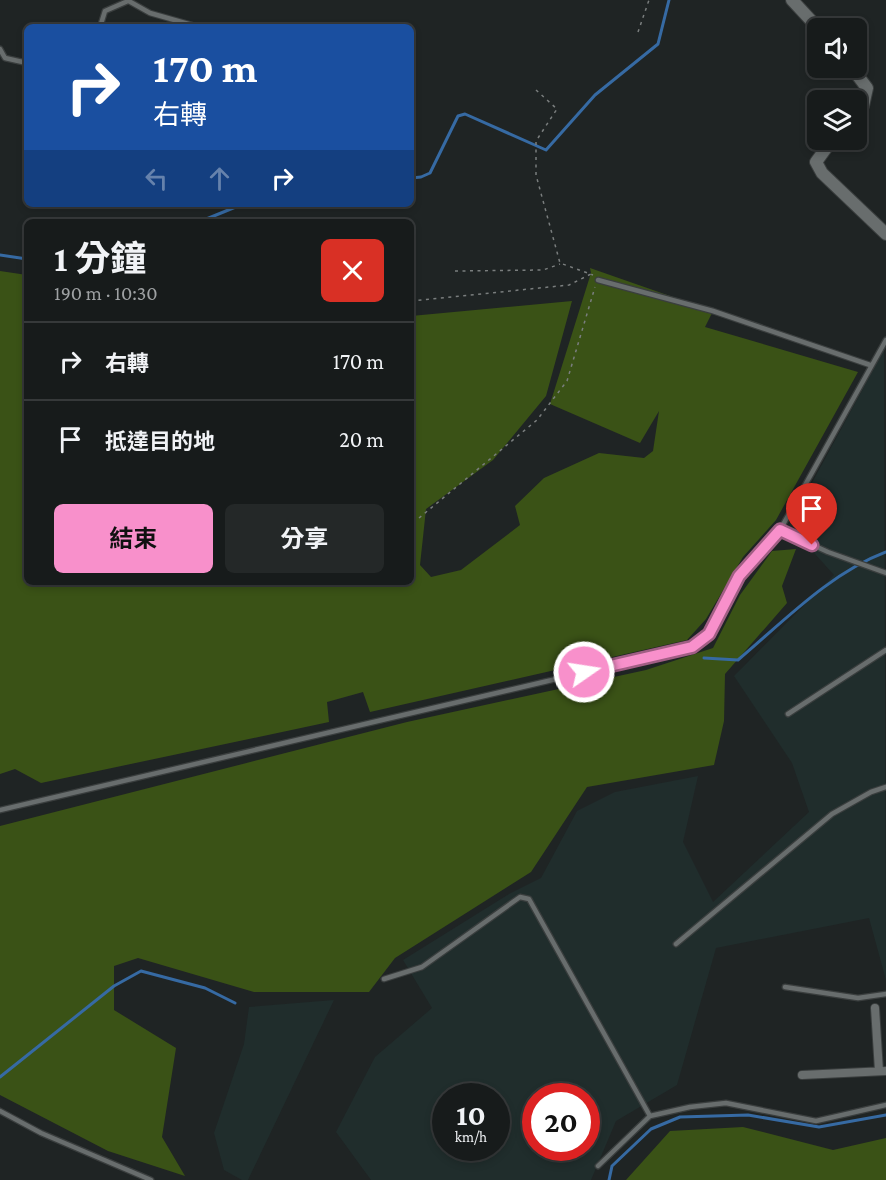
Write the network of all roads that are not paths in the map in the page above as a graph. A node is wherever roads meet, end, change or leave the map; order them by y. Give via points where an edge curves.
1 (792, 0) edge
2 (128, 1) edge
3 (809, 18) edge
4 (101, 24) edge
5 (188, 24) edge
6 (0, 49) edge
7 (24, 62) edge
8 (825, 150) edge
9 (886, 234) edge
10 (598, 280) road end
11 (886, 340) edge
12 (870, 365) junction
13 (780, 530) junction
14 (886, 573) edge
15 (886, 650) edge
16 (788, 714) dead end
17 (886, 787) edge
18 (0, 810) edge
19 (675, 944) dead end
20 (384, 979) dead end
21 (785, 987) dead end
22 (886, 994) edge
23 (875, 1008) dead end
24 (882, 1071) edge
25 (802, 1075) dead end
26 (886, 1105) edge
27 (0, 1111) edge
28 (650, 1116) junction
29 (598, 1166) dead end
30 (151, 1180) edge

1 - 3 street
2 - 4 lane via 105,11
2 - 5 lane via 150,13
6 - 7 lane via 5,58
8 - 9 street via 816,162 822,173
10 - 12 lane via 713,311
11 - 12 lane
12 - 13 lane
13 - 14 lane
13 - 18 lane via 739,576 709,634 692,647
15 - 16 lane
17 - 19 lane via 832,814
20 - 28 lane via 422,967 520,897 529,899
21 - 22 lane via 858,999
23 - 24 street
24 - 25 street
26 - 28 lane via 816,1121 726,1103
27 - 30 lane
28 - 29 lane

